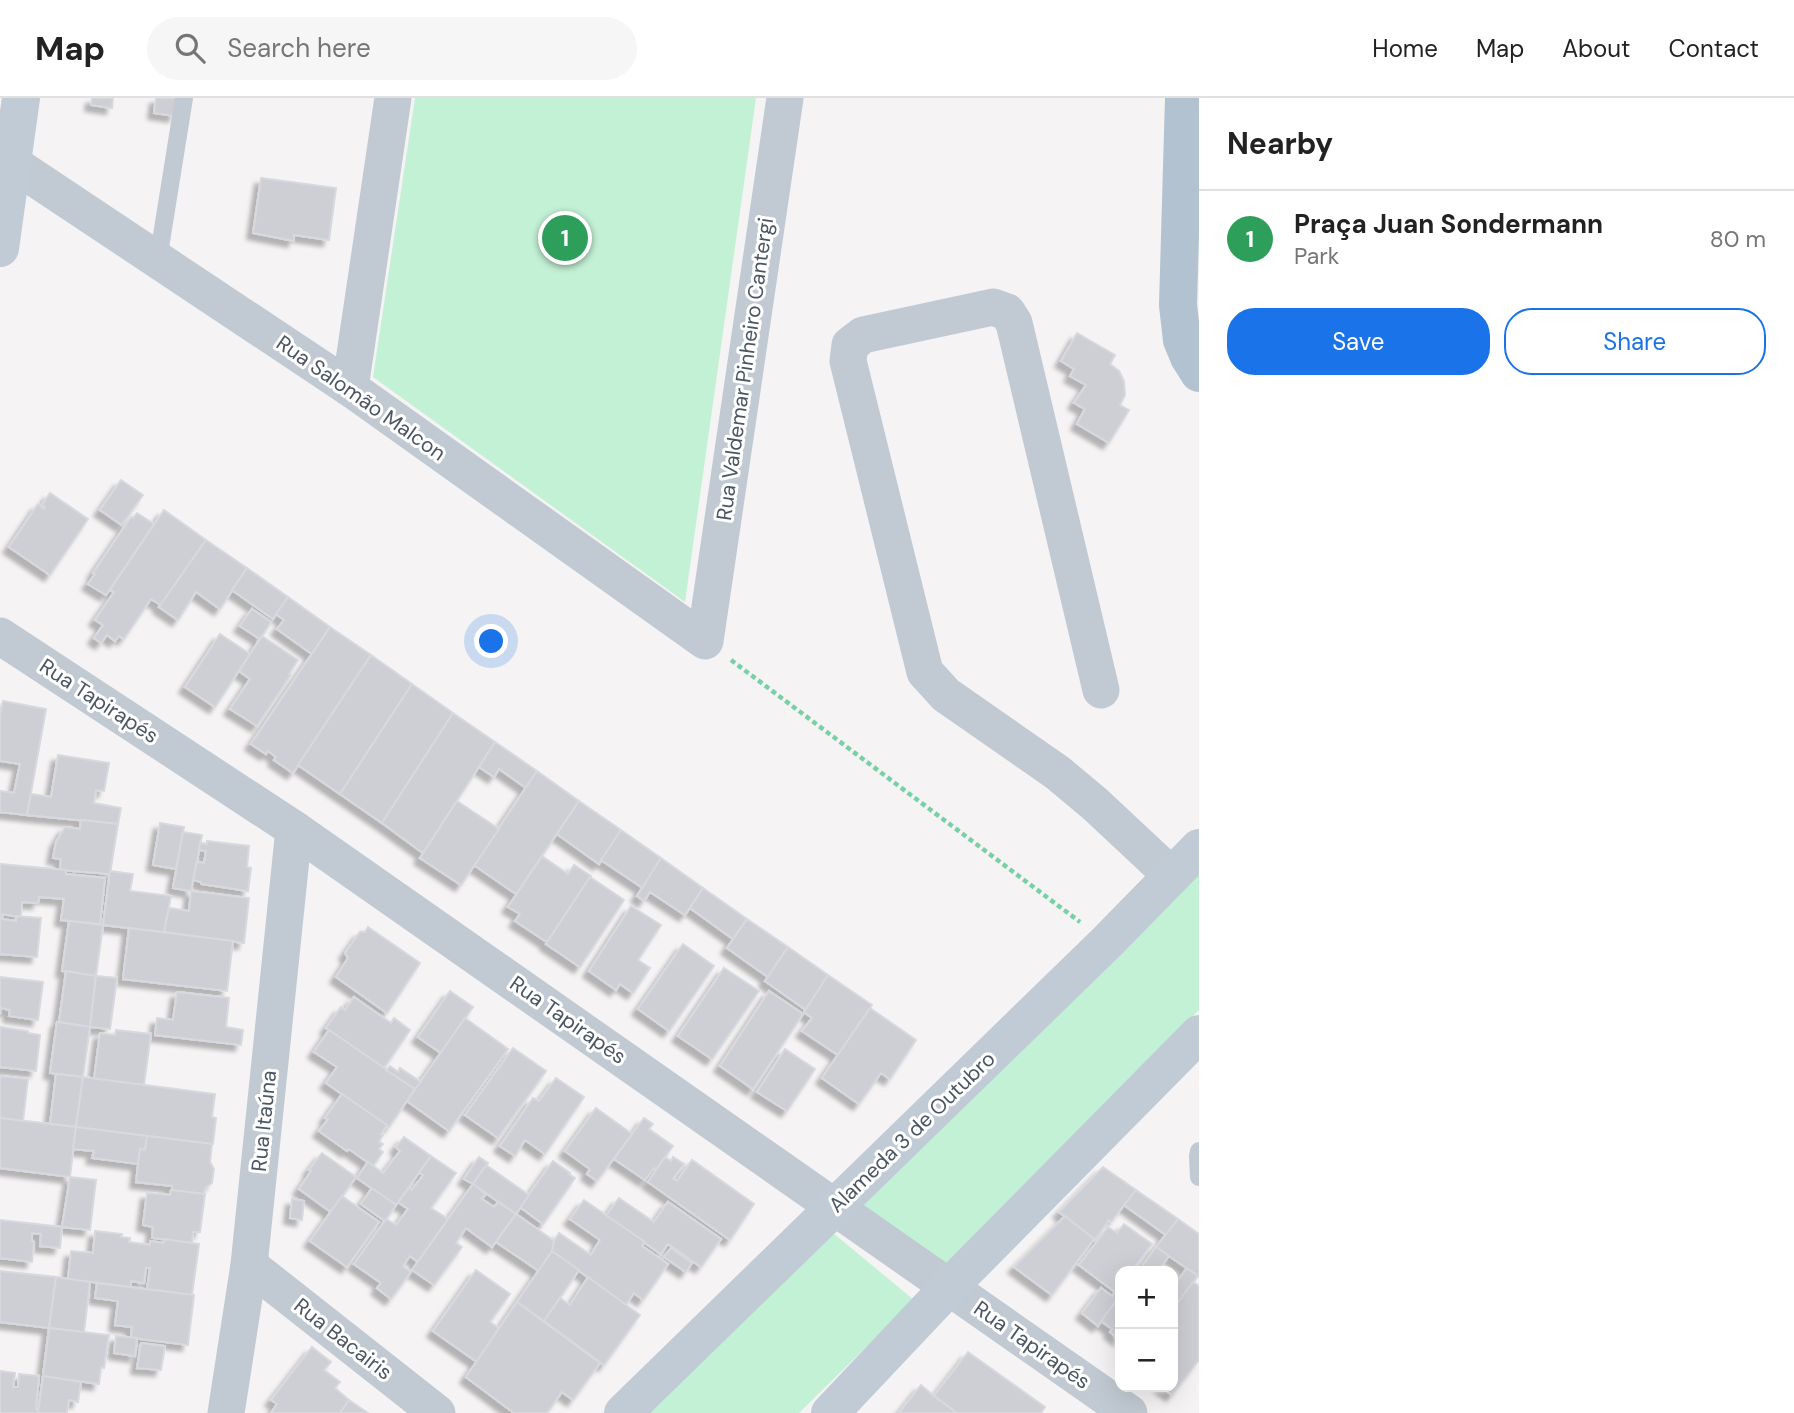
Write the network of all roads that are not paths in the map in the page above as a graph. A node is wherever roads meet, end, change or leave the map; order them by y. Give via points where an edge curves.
1 (21, 98) edge
2 (184, 98) edge
3 (393, 98) edge
4 (785, 98) edge
5 (1184, 98) edge
6 (12, 163) junction
7 (0, 248) edge
8 (158, 260) junction
9 (1199, 373) edge
10 (350, 388) junction
11 (0, 636) edge
12 (705, 640) joint
13 (1101, 690) dead end
14 (294, 829) junction
15 (1199, 848) edge
16 (1172, 876) junction
17 (1199, 1034) edge
18 (1199, 1151) edge
19 (1199, 1177) edge
20 (834, 1206) junction
21 (248, 1265) junction
22 (949, 1287) junction
23 (226, 1413) edge
24 (437, 1413) edge
25 (622, 1413) edge
26 (830, 1413) edge
27 (1129, 1413) edge

1 - 6 street
2 - 8 lane
3 - 10 street
4 - 12 street, Rua Valdemar Pinheiro Cantergi
5 - 9 main road via 1178,305 1182,340
6 - 7 street
6 - 8 street, Rua Salomão Malcon
8 - 10 street, Rua Salomão Malcon
10 - 12 street, Rua Salomão Malcon
11 - 14 street, Rua Tapirapés
13 - 16 street via 1014,323 1007,312 993,307 863,335 850,345 848,361 925,672 946,695 1096,804
14 - 20 street, Rua Tapirapés
14 - 21 street, Rua Itaúna
15 - 16 street, Alameda 3 de Outubro
16 - 20 street, Alameda 3 de Outubro
17 - 22 street
18 - 19 lane
20 - 22 street, Rua Tapirapés
20 - 25 street, Alameda 3 de Outubro
21 - 23 street, Rua Itaúna
21 - 24 street, Rua Bacairis
22 - 26 street
22 - 27 street, Rua Tapirapés

